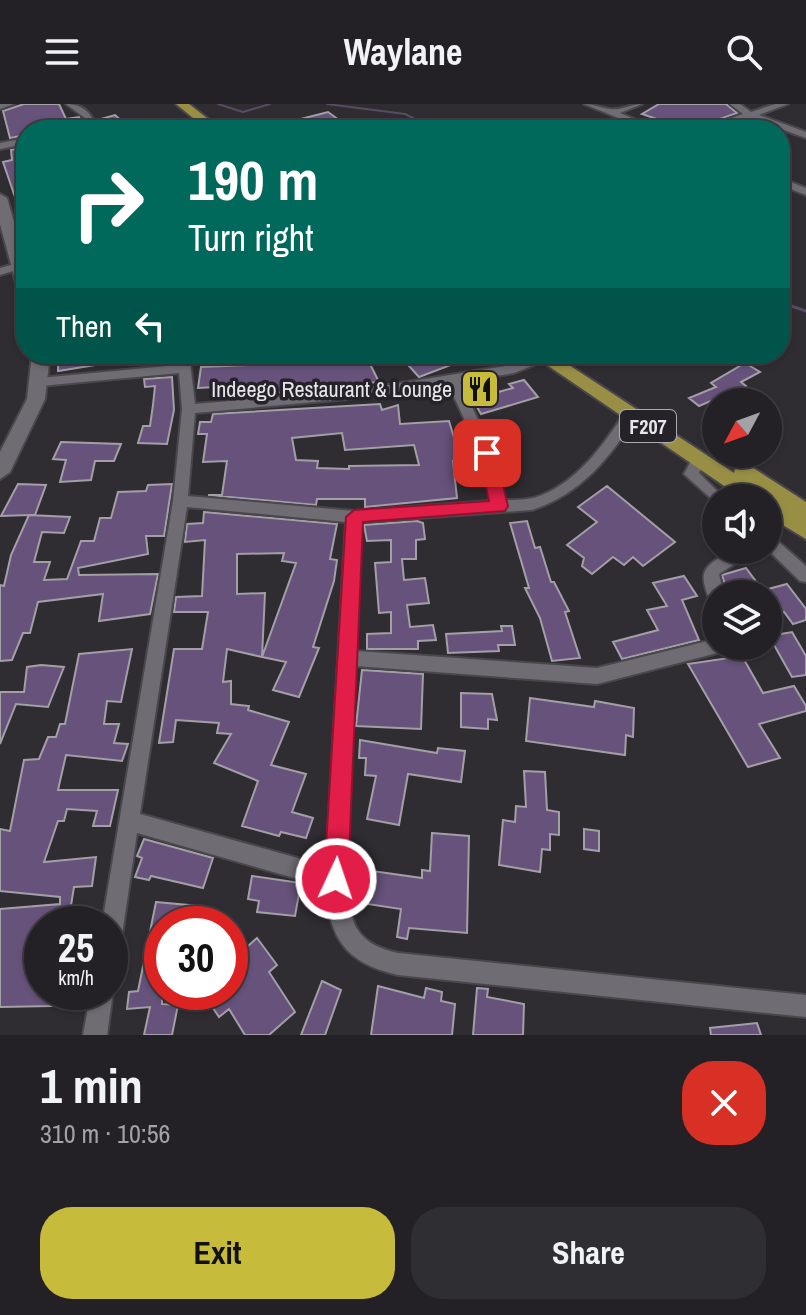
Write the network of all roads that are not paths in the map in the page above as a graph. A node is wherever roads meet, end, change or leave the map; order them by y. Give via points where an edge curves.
1 (10, 104) edge
2 (70, 104) edge
3 (169, 104) edge
4 (182, 104) edge
5 (588, 104) edge
6 (638, 104) edge
7 (734, 104) edge
8 (784, 104) edge
9 (0, 106) edge
10 (612, 113) junction
11 (749, 114) junction
12 (90, 120) edge
13 (189, 120) edge
14 (203, 120) edge
15 (630, 120) edge
16 (731, 120) edge
17 (765, 120) edge
18 (0, 198) edge
19 (16, 258) edge
20 (41, 364) edge
21 (163, 364) edge
22 (183, 364) edge
23 (526, 364) edge
24 (560, 364) edge
25 (562, 364) edge
26 (452, 379) junction
27 (40, 382) junction
28 (189, 409) junction
29 (630, 415) junction
30 (702, 451) edge
31 (702, 452) edge
32 (702, 464) edge
33 (723, 468) edge
34 (731, 468) edge
35 (0, 472) edge
36 (702, 484) edge
37 (741, 484) edge
38 (180, 501) junction
39 (499, 506) junction
40 (806, 512) edge
41 (782, 515) edge
42 (354, 517) junction
43 (806, 531) edge
44 (782, 554) edge
45 (722, 564) edge
46 (806, 576) edge
47 (711, 580) edge
48 (702, 650) edge
49 (349, 658) junction
50 (129, 821) junction
51 (336, 879) junction
52 (116, 906) edge
53 (806, 1006) edge
54 (99, 1010) edge
55 (95, 1035) edge

1 - 9 street
2 - 12 street
3 - 13 main road
4 - 14 main road
5 - 10 street
6 - 10 street
7 - 11 street
8 - 11 street
10 - 15 street
11 - 16 street
11 - 17 street
18 - 19 main road
20 - 27 main road
21 - 27 street
22 - 28 street
23 - 26 street
24 - 29 main road, F207
25 - 30 main road, F207
26 - 28 street via 358,394
26 - 39 street via 487,453
27 - 35 main road
28 - 38 street
29 - 31 main road, F207
29 - 39 street via 560,494 532,504
32 - 36 street via 691,474
33 - 37 main road, F207
34 - 40 main road, F207
38 - 42 street
38 - 50 street
39 - 42 street
41 - 43 main road
42 - 49 street
44 - 46 street
45 - 47 street via 712,570
48 - 49 street via 597,676
49 - 51 street
50 - 51 street
50 - 52 street
51 - 53 street via 346,934 370,960
54 - 55 street

